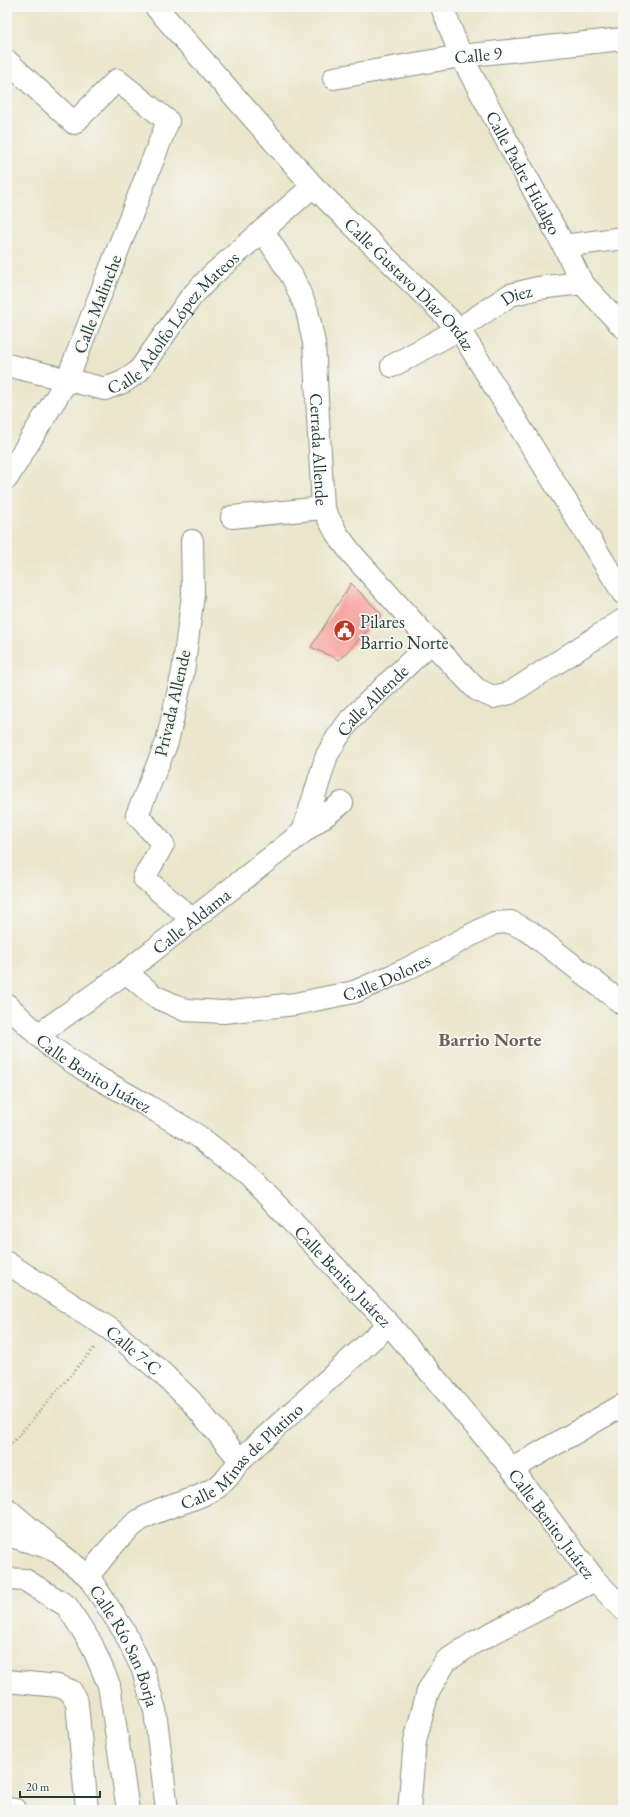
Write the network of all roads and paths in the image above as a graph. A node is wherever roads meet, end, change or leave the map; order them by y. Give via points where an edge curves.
1 (156, 7) edge
2 (442, 7) edge
3 (623, 39) edge
4 (461, 56) junction
5 (7, 61) edge
6 (334, 78) dead end
7 (313, 186) junction
8 (263, 231) junction
9 (623, 238) edge
10 (564, 246) junction
11 (582, 283) junction
12 (623, 327) edge
13 (459, 329) junction
14 (7, 365) edge
15 (392, 366) dead end
16 (67, 380) junction
17 (7, 478) edge
18 (323, 508) junction
19 (232, 517) dead end
20 (192, 540) dead end
21 (623, 592) edge
22 (623, 620) edge
23 (431, 642) junction
24 (342, 804) dead end
25 (303, 832) junction
26 (193, 920) junction
27 (126, 972) junction
28 (623, 1004) edge
29 (8, 1009) edge
30 (38, 1035) junction
31 (7, 1263) edge
32 (389, 1324) junction
33 (110, 1329) junction
34 (623, 1405) edge
35 (7, 1449) edge
36 (240, 1460) junction
37 (512, 1469) junction
38 (7, 1509) edge
39 (7, 1535) edge
40 (54, 1549) junction
41 (88, 1576) junction
42 (7, 1579) edge
43 (595, 1580) junction
44 (623, 1609) edge
45 (7, 1681) edge
46 (7, 1809) edge
47 (15, 1810) edge
48 (87, 1810) edge
49 (128, 1810) edge
50 (167, 1810) edge
51 (409, 1810) edge

1 - 7 street, Calle Gustavo Díaz Ordaz
2 - 4 street, Calle Padre Hidalgo
3 - 4 street, Calle 9
4 - 6 street, Calle 9
4 - 10 street, Calle Padre Hidalgo
5 - 16 street, Calle Malinche via 74,123 117,80 168,121
7 - 8 street, Calle Adolfo López Mateos
7 - 13 street, Calle Gustavo Díaz Ordaz
8 - 16 street, Calle Adolfo López Mateos via 191,297 138,372 123,382 105,388
8 - 18 street, Cerrada Allende via 293,278 307,310 314,343
9 - 10 street
10 - 11 street, Calle Padre Hidalgo
11 - 12 street, Calle Padre Hidalgo
11 - 13 street, Diez via 538,288 510,295
13 - 15 street, Diez
13 - 21 street, Calle Gustavo Díaz Ordaz
14 - 16 street, Calle Adolfo López Mateos
16 - 17 street, Calle Malinche
18 - 19 street
18 - 23 street, Cerrada Allende via 337,534 352,554
20 - 26 street, Privada Allende via 193,594 183,672 167,742 138,815 163,844 144,878
22 - 23 street via 510,693 494,698 476,689
23 - 25 street, Calle Allende via 350,720 337,738 327,755
24 - 25 street, Calle Aldama
25 - 26 street, Calle Aldama
26 - 27 street, Calle Aldama
27 - 28 street, Calle Dolores via 154,996 185,1010 224,1012 295,1004 354,992 405,970 494,923 512,922 530,932
27 - 30 street, Calle Aldama
29 - 30 street, Calle Benito Juárez
30 - 32 street, Calle Benito Juárez via 90,1074 198,1136 248,1174
31 - 33 street, Calle 7-C
32 - 36 street, Calle Minas de Platino
32 - 37 street, Calle Benito Juárez
33 - 35 path
33 - 36 street, Calle 7-C via 191,1401
34 - 37 street
36 - 41 street, Calle Minas de Platino via 225,1480 209,1492 140,1520 120,1537
37 - 43 street, Calle Benito Juárez
38 - 40 street
39 - 40 street, Calle Río San Borja
40 - 41 street, Calle Río San Borja
41 - 50 street, Calle Río San Borja via 124,1631 143,1670 155,1710
42 - 49 street, Calle Río San Borja via 25,1580 67,1606 92,1645 109,1685
43 - 44 street, Calle Benito Juárez
43 - 51 street via 475,1642 446,1661 428,1691 417,1734
45 - 48 street via 58,1686 71,1691 78,1703
46 - 47 street

